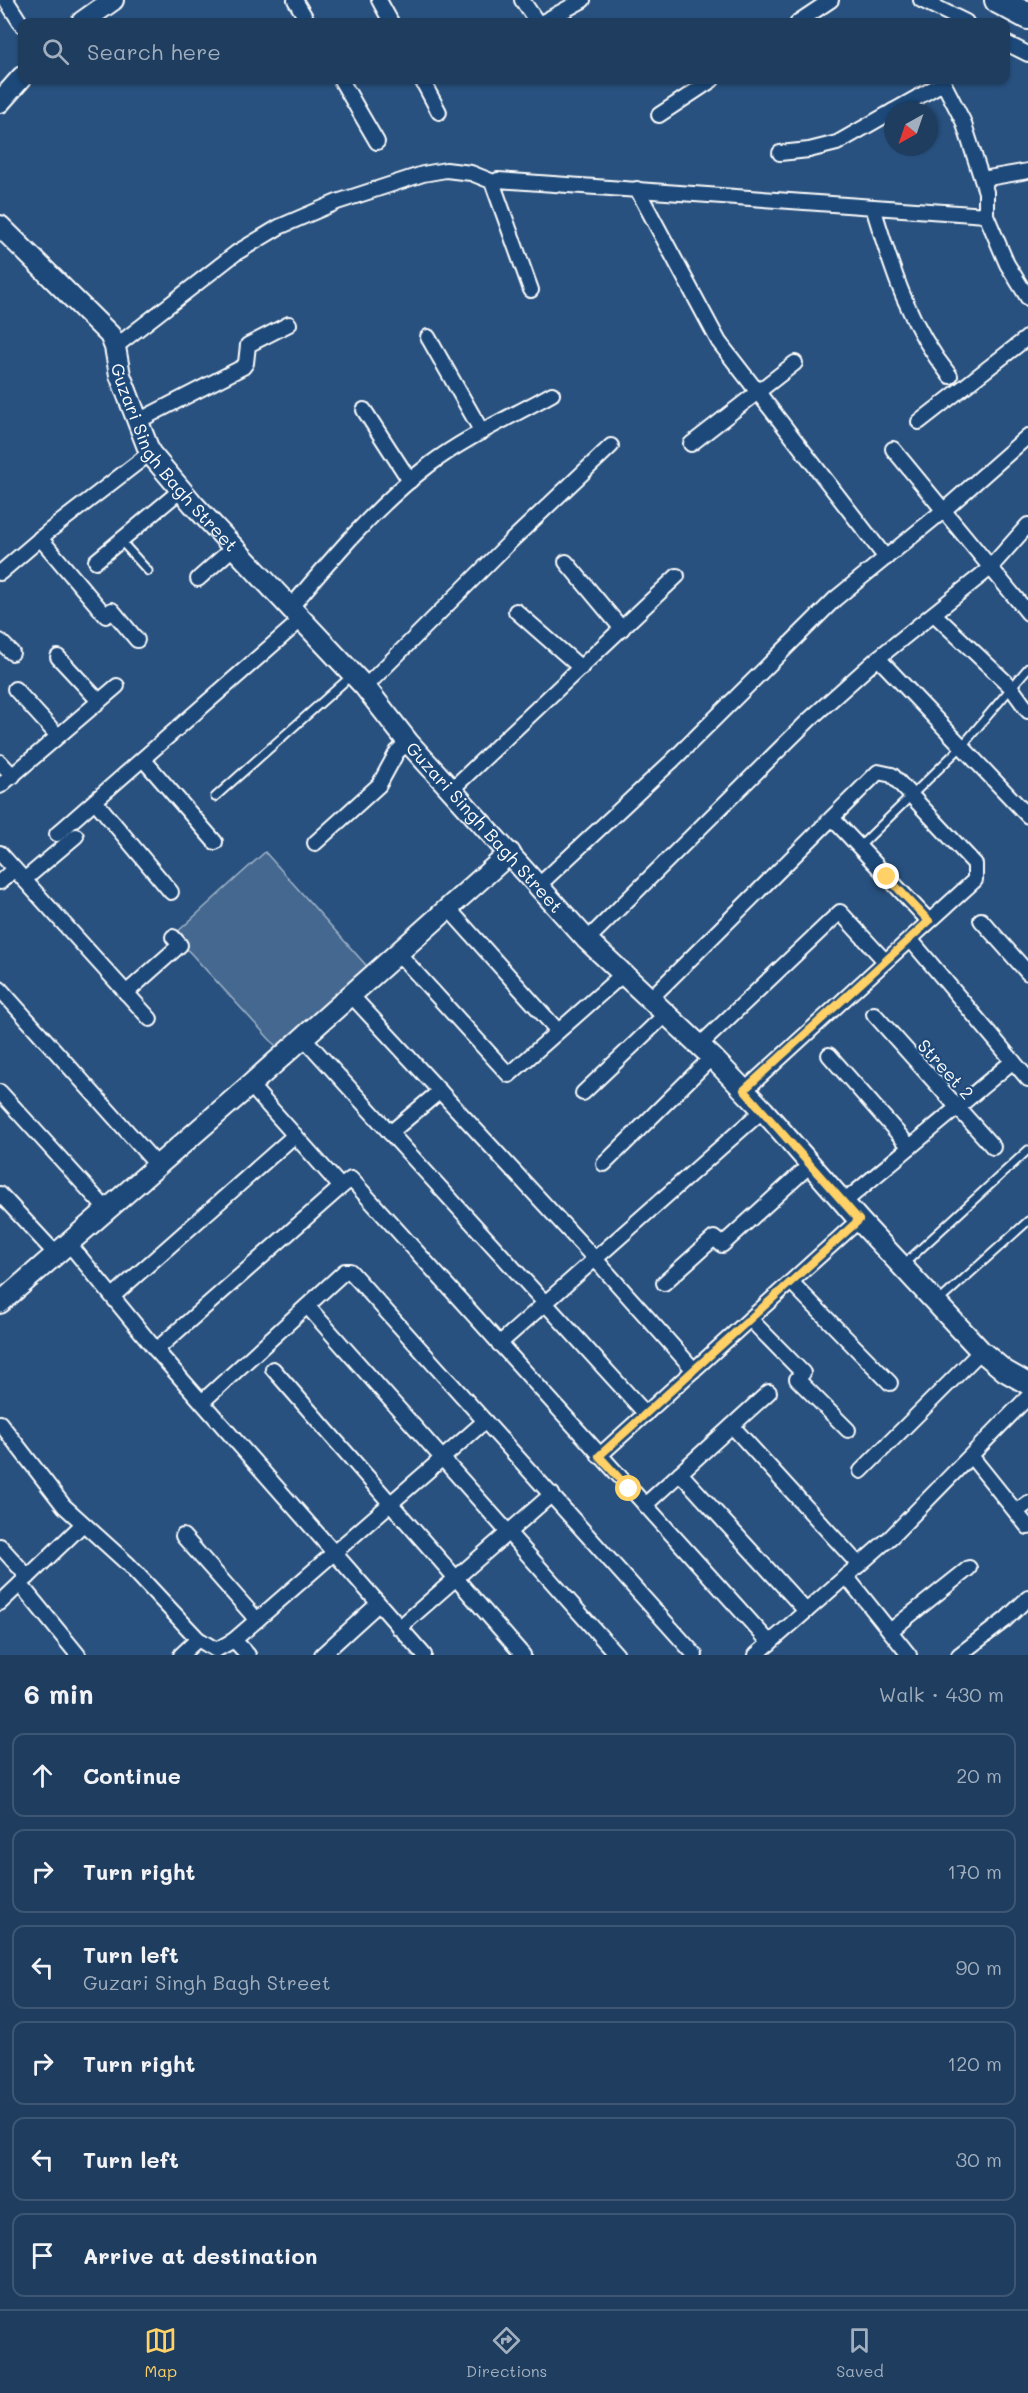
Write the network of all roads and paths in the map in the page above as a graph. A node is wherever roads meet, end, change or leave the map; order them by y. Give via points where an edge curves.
1 (6, 0) edge
2 (113, 0) edge
3 (295, 0) edge
4 (379, 0) edge
5 (522, 0) edge
6 (584, 0) edge
7 (831, 0) edge
8 (921, 0) edge
9 (998, 0) edge
10 (1028, 16) edge
11 (88, 18) edge
12 (306, 18) edge
13 (389, 18) edge
14 (534, 18) edge
15 (550, 18) edge
16 (804, 18) edge
17 (946, 18) edge
18 (18, 19) edge
19 (1010, 45) edge
20 (1028, 54) edge
21 (18, 82) edge
22 (343, 84) edge
23 (424, 84) edge
24 (706, 84) edge
25 (937, 84) edge
26 (944, 84) edge
27 (0, 102) edge
28 (908, 102) edge
29 (439, 112) dead end
30 (659, 115) dead end
31 (884, 116) edge
32 (377, 142) dead end
33 (780, 153) dead end
34 (1028, 171) edge
35 (982, 179) junction
36 (496, 183) junction
37 (637, 189) junction
38 (873, 207) junction
39 (986, 215) junction
40 (0, 226) edge
41 (531, 290) dead end
42 (1028, 298) edge
43 (289, 324) dead end
44 (428, 337) dead end
45 (1028, 337) edge
46 (116, 347) junction
47 (795, 363) dead end
48 (950, 376) dead end
49 (756, 393) junction
50 (552, 394) dead end
51 (364, 410) dead end
52 (138, 421) junction
53 (920, 422) dead end
54 (482, 432) junction
55 (1028, 436) edge
56 (692, 444) dead end
57 (611, 446) dead end
58 (893, 449) dead end
59 (150, 453) junction
60 (410, 481) junction
61 (181, 490) junction
62 (943, 511) junction
63 (1027, 529) edge
64 (40, 538) junction
65 (120, 540) junction
66 (234, 547) junction
67 (886, 558) junction
68 (96, 561) dead end
69 (566, 562) dead end
70 (989, 569) junction
71 (148, 571) dead end
72 (0, 573) edge
73 (677, 576) dead end
74 (198, 579) dead end
75 (516, 610) dead end
76 (297, 613) junction
77 (1028, 613) edge
78 (935, 615) junction
79 (622, 629) junction
80 (137, 640) dead end
81 (0, 641) edge
82 (12, 653) dead end
83 (58, 657) dead end
84 (879, 658) junction
85 (580, 668) junction
86 (1028, 668) edge
87 (359, 681) junction
88 (117, 686) dead end
89 (1010, 686) junction
90 (15, 689) dead end
91 (99, 701) junction
92 (1028, 711) edge
93 (58, 736) junction
94 (408, 742) junction
95 (962, 746) junction
96 (143, 759) junction
97 (0, 762) edge
98 (12, 776) junction
99 (0, 786) edge
100 (451, 790) junction
101 (912, 796) junction
102 (214, 797) dead end
103 (95, 801) junction
104 (1028, 816) edge
105 (832, 818) junction
106 (57, 834) dead end
107 (76, 836) dead end
108 (215, 842) dead end
109 (315, 843) dead end
110 (860, 847) junction
111 (0, 853) edge
112 (510, 853) junction
113 (14, 869) junction
114 (24, 880) junction
115 (0, 882) edge
116 (538, 886) junction
117 (171, 892) dead end
118 (448, 908) junction
119 (981, 920) dead end
120 (929, 921) junction
121 (172, 937) dead end
122 (910, 939) junction
123 (587, 940) junction
124 (398, 953) junction
125 (885, 962) junction
126 (1028, 973) edge
127 (623, 974) junction
128 (0, 989) edge
129 (126, 993) junction
130 (351, 995) junction
131 (650, 999) junction
132 (666, 1014) junction
133 (874, 1014) dead end
134 (150, 1019) dead end
135 (558, 1031) junction
136 (303, 1037) junction
137 (706, 1051) junction
138 (829, 1056) dead end
139 (1013, 1061) junction
140 (1028, 1079) edge
141 (250, 1085) junction
142 (440, 1090) junction
143 (744, 1090) junction
144 (0, 1092) edge
145 (583, 1093) dead end
146 (957, 1108) junction
147 (763, 1110) junction
148 (390, 1133) junction
149 (295, 1135) junction
150 (909, 1147) junction
151 (993, 1147) dead end
152 (1028, 1150) edge
153 (604, 1164) dead end
154 (811, 1164) junction
155 (158, 1166) junction
156 (341, 1187) junction
157 (0, 1194) edge
158 (844, 1202) junction
159 (107, 1210) junction
160 (859, 1220) junction
161 (1028, 1221) edge
162 (66, 1253) junction
163 (597, 1260) junction
164 (901, 1266) junction
165 (791, 1282) junction
166 (664, 1283) dead end
167 (114, 1296) junction
168 (2, 1297) edge
169 (546, 1304) junction
170 (936, 1304) junction
171 (308, 1307) junction
172 (750, 1318) junction
173 (499, 1344) junction
174 (156, 1350) junction
175 (981, 1351) junction
176 (273, 1369) dead end
177 (694, 1370) junction
178 (890, 1383) dead end
179 (1028, 1384) edge
180 (769, 1392) dead end
181 (1028, 1397) edge
182 (202, 1402) junction
183 (646, 1414) junction
184 (485, 1421) junction
185 (732, 1426) junction
186 (848, 1430) dead end
187 (2, 1431) edge
188 (599, 1456) junction
189 (971, 1456) junction
190 (444, 1458) junction
191 (861, 1471) dead end
192 (680, 1473) junction
193 (552, 1494) junction
194 (1028, 1503) edge
195 (390, 1504) junction
196 (645, 1505) junction
197 (1016, 1512) junction
198 (82, 1525) junction
199 (1028, 1527) edge
200 (508, 1532) junction
201 (183, 1536) dead end
202 (0, 1546) edge
203 (333, 1554) junction
204 (859, 1565) junction
205 (969, 1568) dead end
206 (846, 1576) junction
207 (455, 1578) junction
208 (24, 1581) junction
209 (1028, 1598) edge
210 (0, 1603) edge
211 (378, 1604) junction
212 (806, 1611) junction
213 (257, 1620) junction
214 (399, 1628) junction
215 (890, 1631) junction
216 (198, 1639) junction
217 (234, 1640) junction
218 (770, 1642) junction
219 (78, 1655) edge
220 (181, 1655) edge
221 (248, 1655) edge
222 (322, 1655) edge
223 (423, 1655) edge
224 (523, 1655) edge
225 (617, 1655) edge
226 (695, 1655) edge
227 (756, 1655) edge
228 (909, 1655) edge
229 (959, 1655) edge

1 - 18 street
2 - 11 street
3 - 12 street
4 - 13 street
5 - 14 street
6 - 15 street
7 - 16 street
8 - 17 street
9 - 10 highway
19 - 20 street
21 - 27 street
22 - 32 street
23 - 29 street
24 - 30 street
25 - 28 street
26 - 35 street via 963,121
31 - 33 street via 837,142
34 - 35 street
35 - 39 street
36 - 37 street via 498,180
36 - 41 street via 494,187
36 - 46 street via 471,173 446,170 423,174 337,202 279,227 236,253
37 - 38 street
37 - 49 street via 719,342
38 - 39 street
38 - 48 street via 913,323 928,350
39 - 42 street via 1007,264
40 - 46 street, Guzari Singh Bagh Street via 110,335
43 - 52 street via 248,345 243,367
44 - 54 street
45 - 53 street
46 - 52 street, Guzari Singh Bagh Street via 120,375
47 - 49 street
49 - 56 street
49 - 67 street
50 - 54 street
51 - 60 street
52 - 59 street, Guzari Singh Bagh Street
54 - 60 street
55 - 62 street
57 - 87 street
58 - 62 street
59 - 61 street, Guzari Singh Bagh Street
59 - 64 street
60 - 76 street via 333,557
61 - 65 street
61 - 66 street, Guzari Singh Bagh Street
62 - 67 street
62 - 70 street
63 - 70 street
64 - 72 street
64 - 80 street via 106,616 112,610
65 - 68 street
65 - 71 lane
66 - 74 street
66 - 76 street, Guzari Singh Bagh Street
67 - 116 street via 835,599 671,762
69 - 79 street
70 - 77 street
70 - 78 street
73 - 79 street
75 - 85 street
76 - 87 street, Guzari Singh Bagh Street
76 - 96 street
78 - 84 street
78 - 89 street
79 - 85 street
81 - 82 street
83 - 91 street
84 - 95 street
84 - 123 street via 745,780
85 - 100 street
86 - 89 lane
87 - 94 street, Guzari Singh Bagh Street
87 - 102 lane
88 - 91 street
89 - 92 street
89 - 95 lane
90 - 93 street
91 - 93 street
93 - 98 street
94 - 100 street, Guzari Singh Bagh Street
94 - 109 street via 397,752 379,785
95 - 101 lane
95 - 104 street
96 - 103 street
96 - 108 street
97 - 98 street
98 - 99 street
100 - 112 street, Guzari Singh Bagh Street
101 - 105 street via 892,775 878,772
101 - 110 lane
101 - 120 street via 975,864 975,880
103 - 106 street
103 - 117 street
105 - 110 street
105 - 131 street
107 - 114 street
110 - 120 street
111 - 113 street
112 - 116 street, Guzari Singh Bagh Street
112 - 118 street
113 - 114 street
113 - 115 street
114 - 129 street
116 - 123 street, Guzari Singh Bagh Street
118 - 124 street
118 - 135 street
119 - 126 street
120 - 122 street
121 - 129 street via 180,945
122 - 125 street
122 - 139 street
123 - 127 street, Guzari Singh Bagh Street
124 - 130 street
124 - 135 street via 509,1075
125 - 137 street via 840,912
125 - 143 street
127 - 131 street, Guzari Singh Bagh Street
127 - 135 street
128 - 155 street
129 - 134 street
130 - 136 street
130 - 142 street
131 - 132 street, Guzari Singh Bagh Street
132 - 137 street, Guzari Singh Bagh Street
132 - 145 street
133 - 146 street, Street 2
136 - 141 street
136 - 148 street
137 - 143 street, Guzari Singh Bagh Street
137 - 153 street
138 - 150 street
139 - 140 street
139 - 146 street
141 - 149 street
141 - 155 street
142 - 148 street
142 - 163 street
143 - 147 street, Guzari Singh Bagh Street
144 - 159 street
146 - 150 street
146 - 151 street, Street 2
147 - 154 street, Guzari Singh Bagh Street
147 - 163 street
148 - 169 street
149 - 156 street
149 - 167 street
150 - 158 street
152 - 164 lane
154 - 158 street, Guzari Singh Bagh Street
154 - 166 street via 722,1245 714,1238
155 - 159 street
156 - 173 street via 351,1179
156 - 174 street
157 - 162 street
158 - 160 street, Guzari Singh Bagh Street
159 - 162 street
160 - 164 street, Guzari Singh Bagh Street
160 - 165 street
161 - 170 lane
162 - 167 street
162 - 168 street
163 - 169 street
163 - 177 street
164 - 170 street, Guzari Singh Bagh Street
165 - 172 street
165 - 178 street
167 - 174 street
169 - 173 street
169 - 183 street
170 - 175 street, Guzari Singh Bagh Street
171 - 182 street
171 - 184 street via 345,1271 350,1271
171 - 190 street
172 - 177 street
172 - 186 street via 803,1373 797,1379
173 - 188 street
174 - 182 street
175 - 179 street, Guzari Singh Bagh Street
175 - 191 street
176 - 195 street
177 - 183 street
180 - 185 street
181 - 189 street
182 - 203 street
183 - 188 street
184 - 190 street
184 - 193 street
185 - 192 street
185 - 204 street
187 - 198 street
188 - 196 street
189 - 197 street
189 - 204 street
190 - 195 street
190 - 200 street
192 - 196 street
192 - 212 street
193 - 200 street
193 - 226 street
194 - 197 street
195 - 203 street
195 - 207 street
196 - 218 street
197 - 199 street
198 - 208 street
198 - 216 street via 128,1564
200 - 207 street
200 - 225 street
201 - 213 street
202 - 208 street
203 - 211 street
203 - 213 street
204 - 206 street
205 - 215 street
206 - 212 street
206 - 215 street
207 - 214 street
207 - 224 street
208 - 210 street
208 - 219 street
209 - 229 street
211 - 214 street
211 - 222 street
212 - 218 street
213 - 217 street
214 - 223 street
215 - 228 street
216 - 217 street via 216,1650
216 - 220 street
217 - 221 street
218 - 227 street

